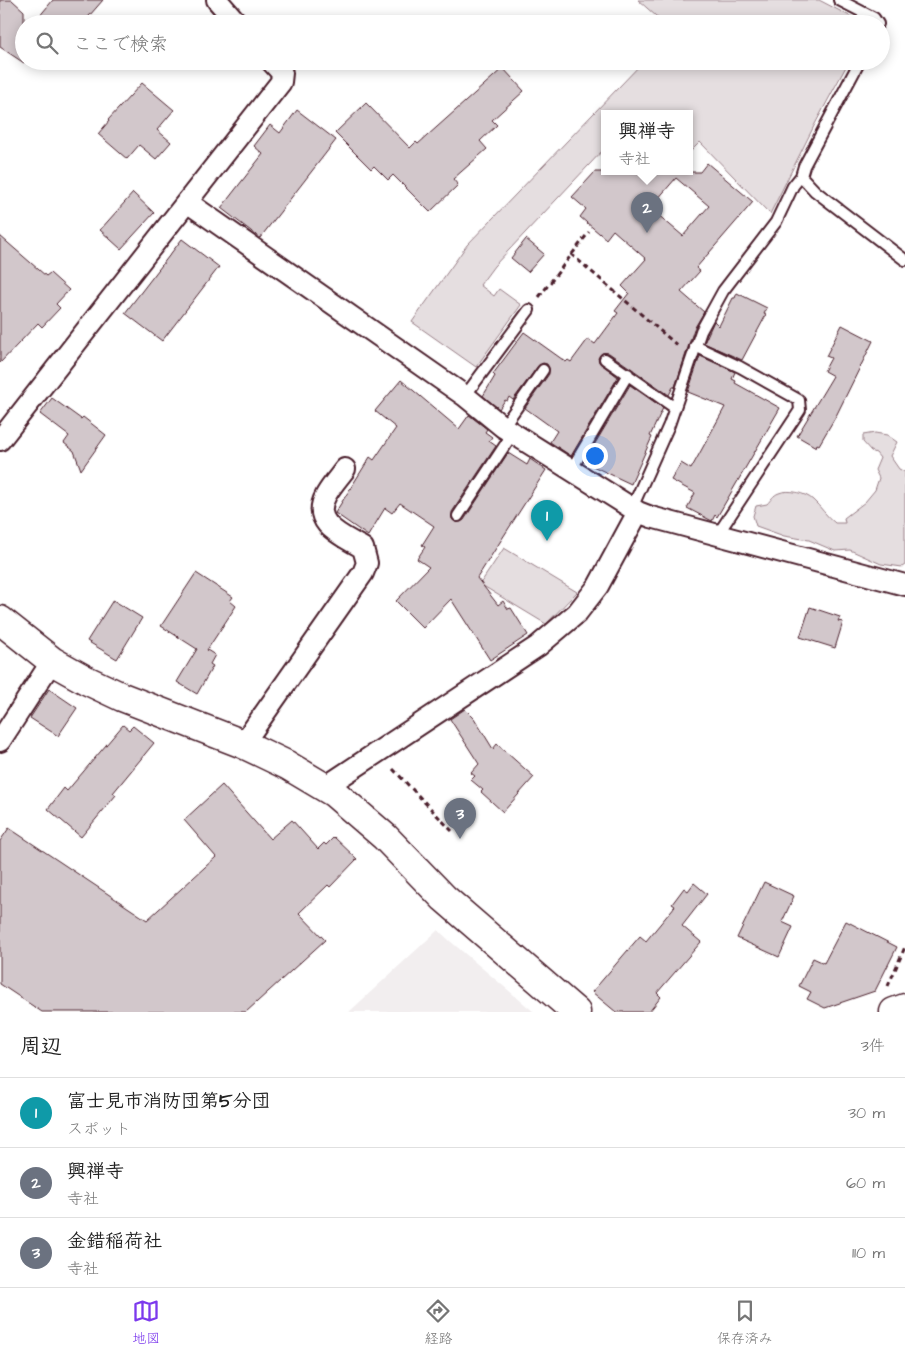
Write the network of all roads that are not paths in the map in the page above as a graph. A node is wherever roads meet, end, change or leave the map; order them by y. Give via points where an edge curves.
1 (217, 0) edge
2 (839, 0) edge
3 (230, 15) edge
4 (868, 15) edge
5 (279, 70) edge
6 (855, 70) edge
7 (801, 176) junction
8 (186, 202) junction
9 (905, 260) edge
10 (529, 310) road end
11 (695, 346) junction
12 (605, 359) dead end
13 (542, 370) dead end
14 (628, 374) junction
15 (465, 396) junction
16 (675, 408) junction
17 (508, 430) junction
18 (0, 440) edge
19 (345, 469) dead end
20 (571, 470) junction
21 (635, 510) junction
22 (458, 516) dead end
23 (718, 534) junction
24 (905, 585) edge
25 (0, 620) edge
26 (52, 661) junction
27 (0, 741) edge
28 (243, 744) junction
29 (325, 787) junction
30 (890, 1000) edge
31 (905, 1008) edge
32 (576, 1012) edge

1 - 3 street
2 - 4 lane
5 - 8 street via 282,73 280,82
6 - 7 lane
7 - 9 lane via 815,191
7 - 11 lane via 776,222 723,292
8 - 15 street
8 - 18 street
10 - 15 lane
11 - 16 lane
11 - 23 lane via 740,366 799,400 800,410
12 - 14 lane
13 - 17 lane
14 - 16 lane
14 - 20 lane
15 - 17 street
16 - 21 lane
17 - 20 street
17 - 22 lane
19 - 28 street via 326,496 323,519 363,548 367,563
20 - 21 street
21 - 23 street
21 - 29 street via 598,586 577,614 538,646
23 - 24 street
25 - 26 street
26 - 27 street
26 - 28 street via 122,697
28 - 29 street
29 - 32 street via 385,837 444,898
30 - 31 street

